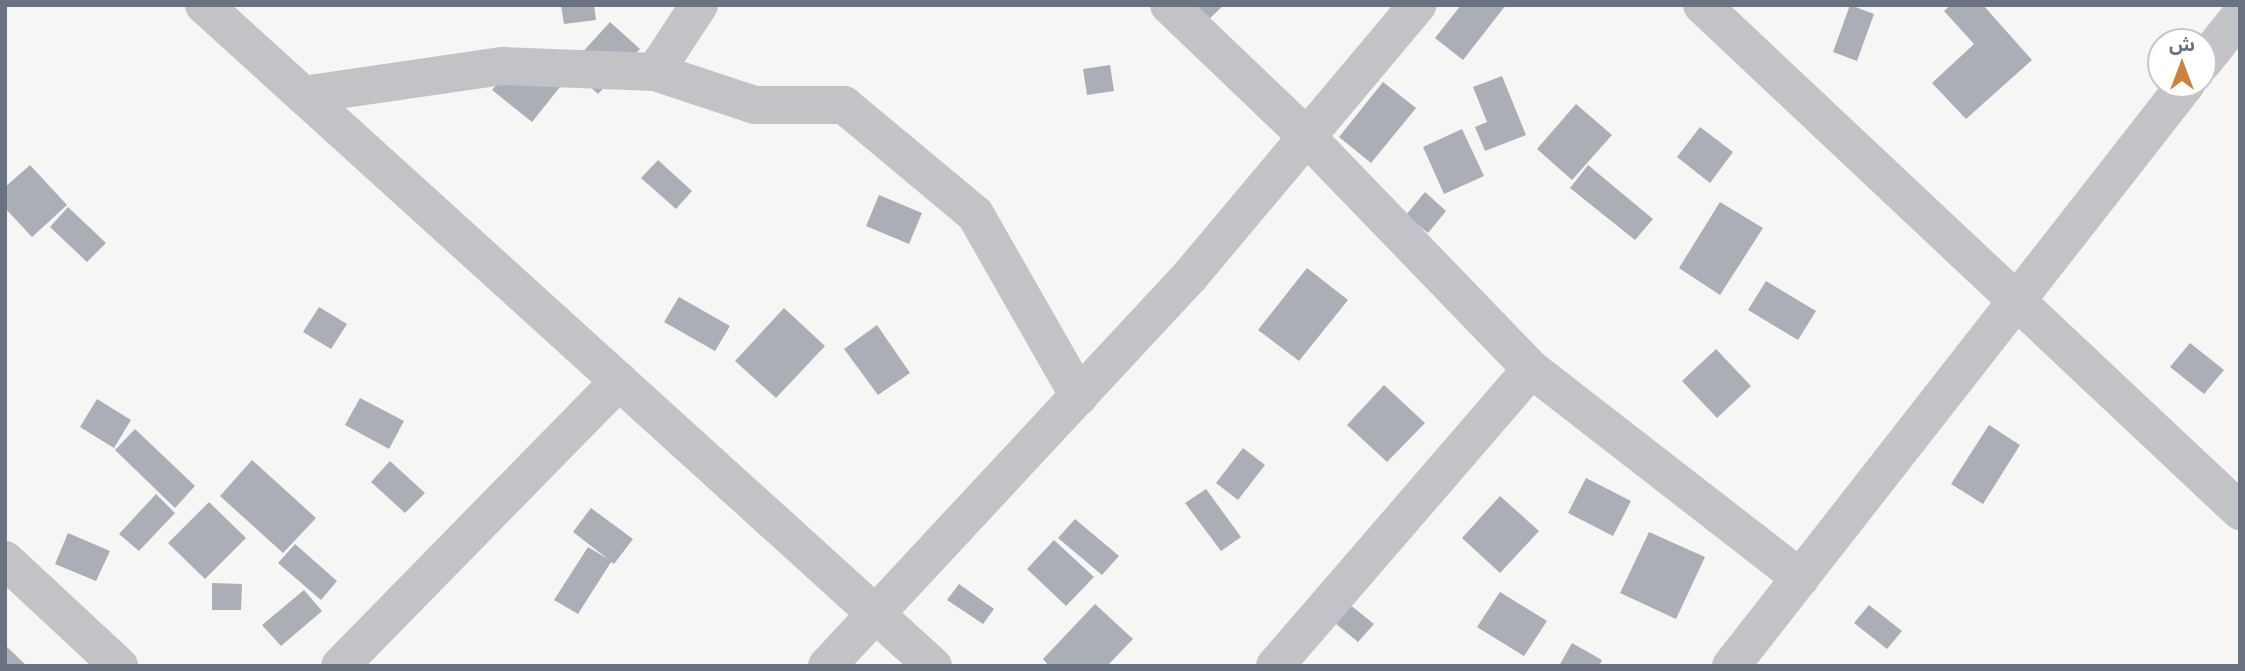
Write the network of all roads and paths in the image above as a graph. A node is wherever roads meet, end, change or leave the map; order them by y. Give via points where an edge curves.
1 (204, 5) edge
2 (699, 5) edge
3 (1169, 5) edge
4 (1417, 5) edge
5 (1702, 5) edge
6 (2240, 16) edge
7 (2217, 45) edge
8 (655, 72) junction
9 (303, 94) junction
10 (2175, 98) edge
11 (1307, 137) junction
12 (2015, 300) junction
13 (1531, 369) junction
14 (619, 381) junction
15 (1079, 396) junction
16 (2240, 511) edge
17 (5, 560) edge
18 (1800, 578) junction
19 (876, 614) junction
20 (119, 666) edge
21 (340, 666) edge
22 (827, 666) edge
23 (933, 666) edge
24 (1275, 666) edge
25 (1731, 666) edge

1 - 9 street
2 - 8 street
3 - 11 street
4 - 11 street
5 - 12 street
6 - 7 street
8 - 9 street via 503,66
8 - 15 street via 755,106 844,106 975,214
9 - 14 street
10 - 12 street
11 - 13 street
11 - 15 street
12 - 16 street
12 - 18 street
13 - 18 street
13 - 24 street
14 - 19 street
14 - 21 street
15 - 19 street
17 - 20 street
18 - 25 street
19 - 22 street
19 - 23 street

